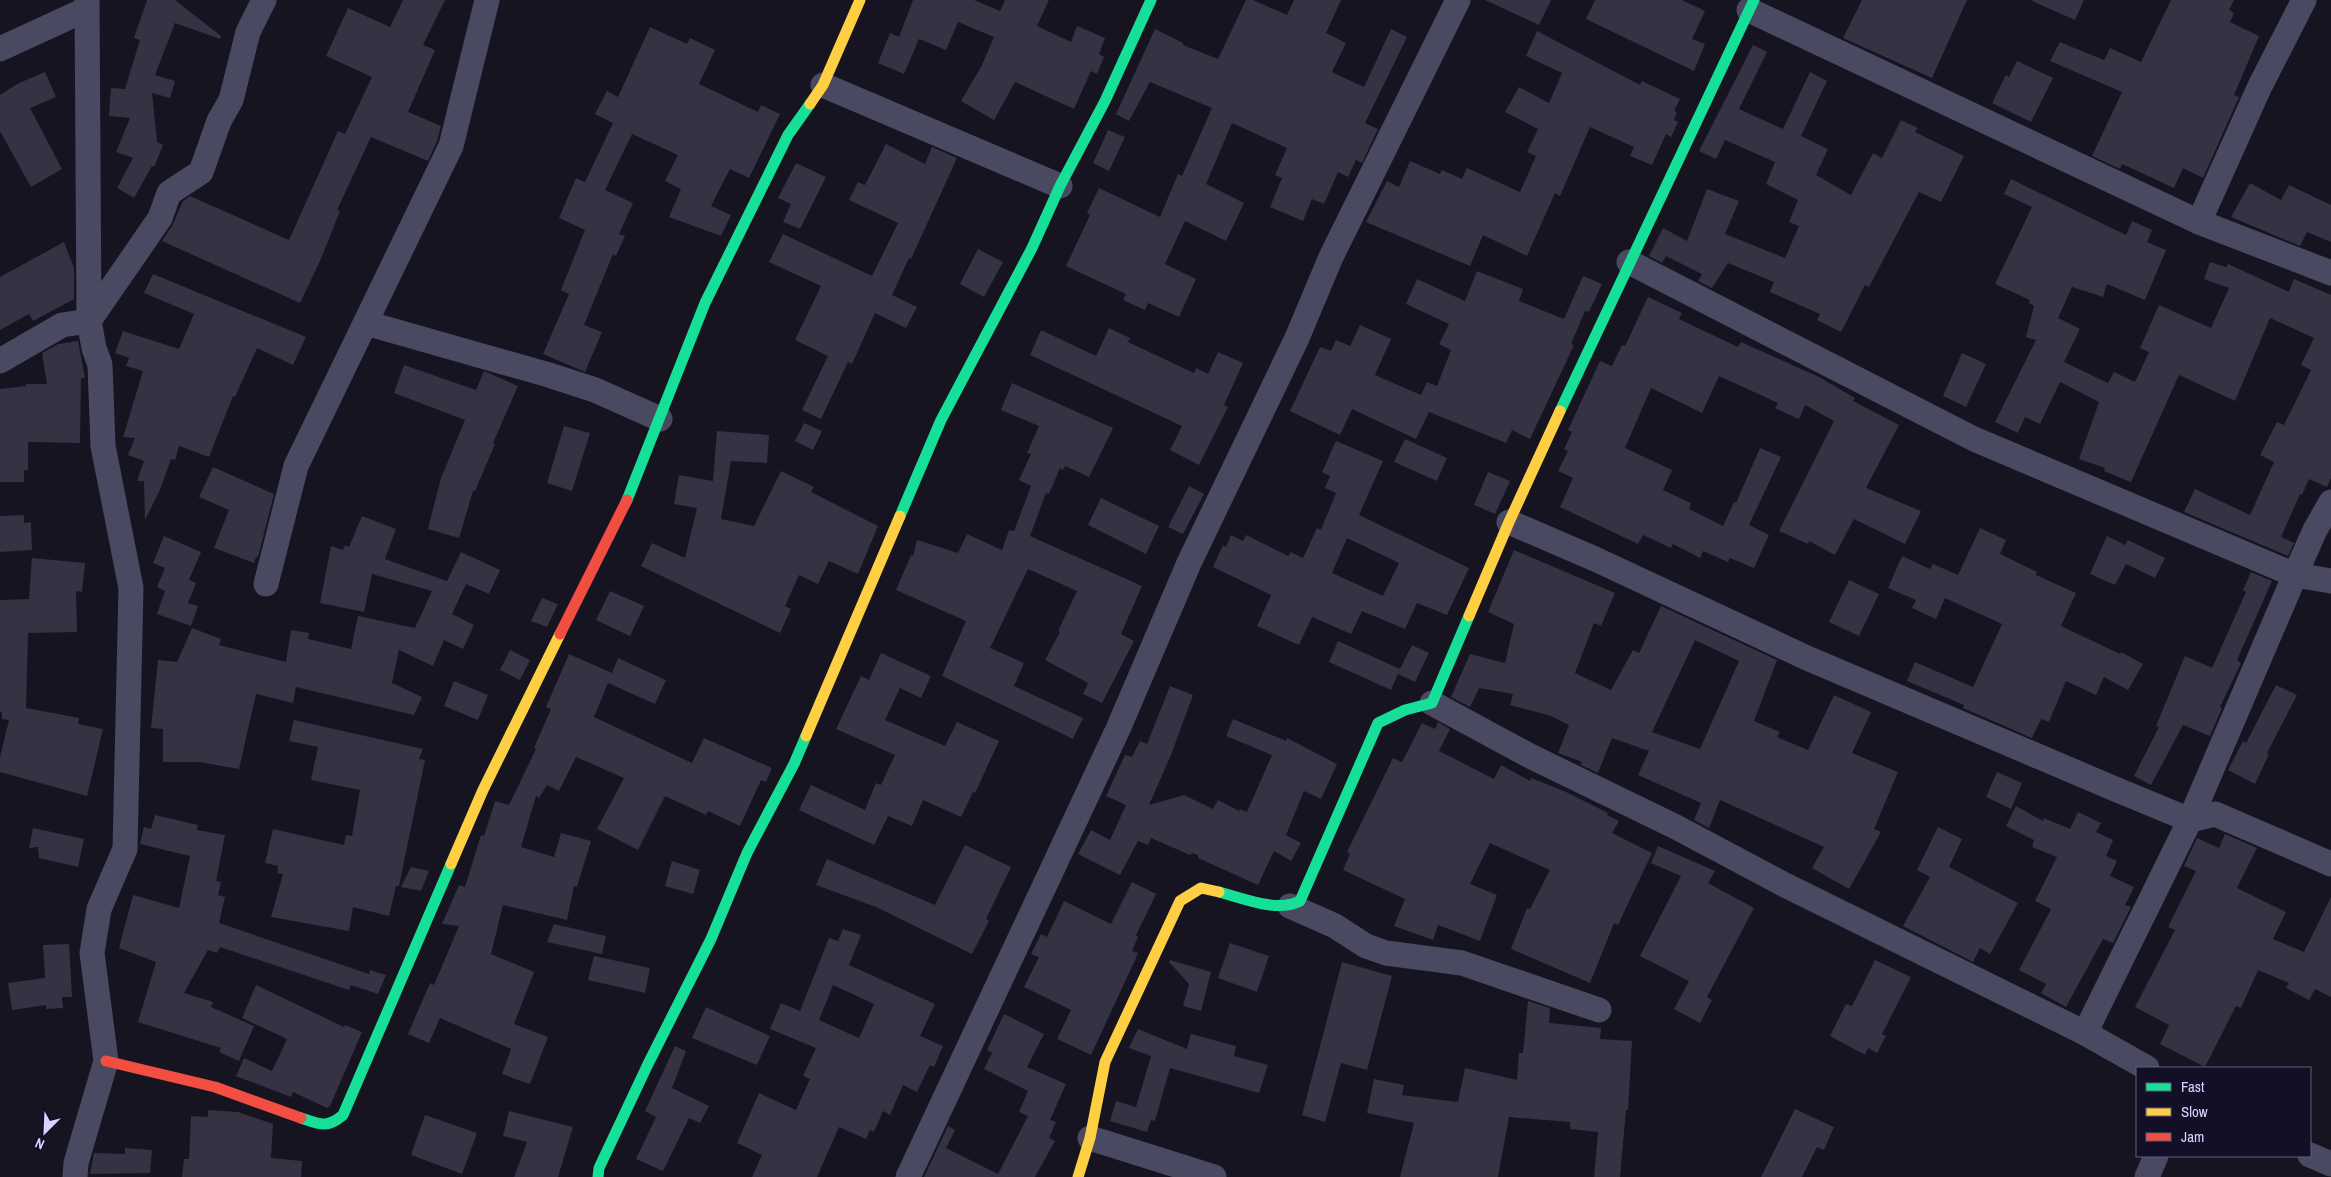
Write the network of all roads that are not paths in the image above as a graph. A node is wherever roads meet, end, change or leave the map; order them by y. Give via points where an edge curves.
1 (264, 0) edge
2 (487, 0) edge
3 (860, 0) edge
4 (1152, 0) edge
5 (1458, 0) edge
6 (2304, 0) edge
7 (87, 4) edge
8 (1752, 5) edge
9 (0, 49) edge
10 (823, 85) junction
11 (1060, 186) junction
12 (2199, 222) junction
13 (1629, 262) junction
14 (2331, 273) edge
15 (89, 321) junction
16 (366, 323) junction
17 (0, 360) edge
18 (660, 419) junction
19 (2331, 502) edge
20 (1509, 522) junction
21 (2295, 574) junction
22 (2331, 580) edge
23 (266, 584) dead end
24 (1432, 703) junction
25 (2190, 820) junction
26 (2331, 864) edge
27 (1290, 906) junction
28 (1599, 1010) dead end
29 (2085, 1033) junction
30 (106, 1061) junction
31 (2145, 1067) edge
32 (1090, 1138) junction
33 (2311, 1155) edge
34 (2156, 1157) edge
35 (2331, 1164) edge
36 (74, 1177) edge
37 (598, 1177) edge
38 (908, 1177) edge
39 (1078, 1177) edge
40 (1214, 1177) edge
41 (2147, 1177) edge

1 - 15 street via 248,32 231,100 219,121 201,172 169,193 160,218
2 - 16 street via 451,146
3 - 10 street
4 - 11 street via 1105,101
5 - 38 street via 1331,257 1297,338 1189,563 1114,738
6 - 12 street via 2260,86
7 - 9 street
7 - 15 street
8 - 12 street
8 - 13 street
10 - 11 street
10 - 18 street via 788,135 705,303
11 - 37 street via 1032,248 941,420 794,764 747,853 711,939 648,1064 599,1168
12 - 14 street
13 - 20 street
13 - 21 street via 1974,439
15 - 17 street via 62,324
15 - 30 street via 100,365 103,446 131,588 124,849 99,909 92,952
16 - 18 street via 595,390
16 - 23 street via 296,466
18 - 30 street via 632,490 483,790 343,1115 322,1125 215,1088
19 - 21 street
20 - 24 street
20 - 25 street via 1807,658
21 - 22 street
21 - 25 street
24 - 27 street via 1405,710 1378,723 1300,901
24 - 29 street via 1530,756
25 - 26 street via 2215,814
25 - 29 street
27 - 28 street via 1335,926 1366,946 1386,953 1462,963
27 - 32 street via 1201,888 1180,901 1105,1062
29 - 31 street
30 - 36 street
32 - 39 street
32 - 40 street
33 - 35 street
34 - 41 street

